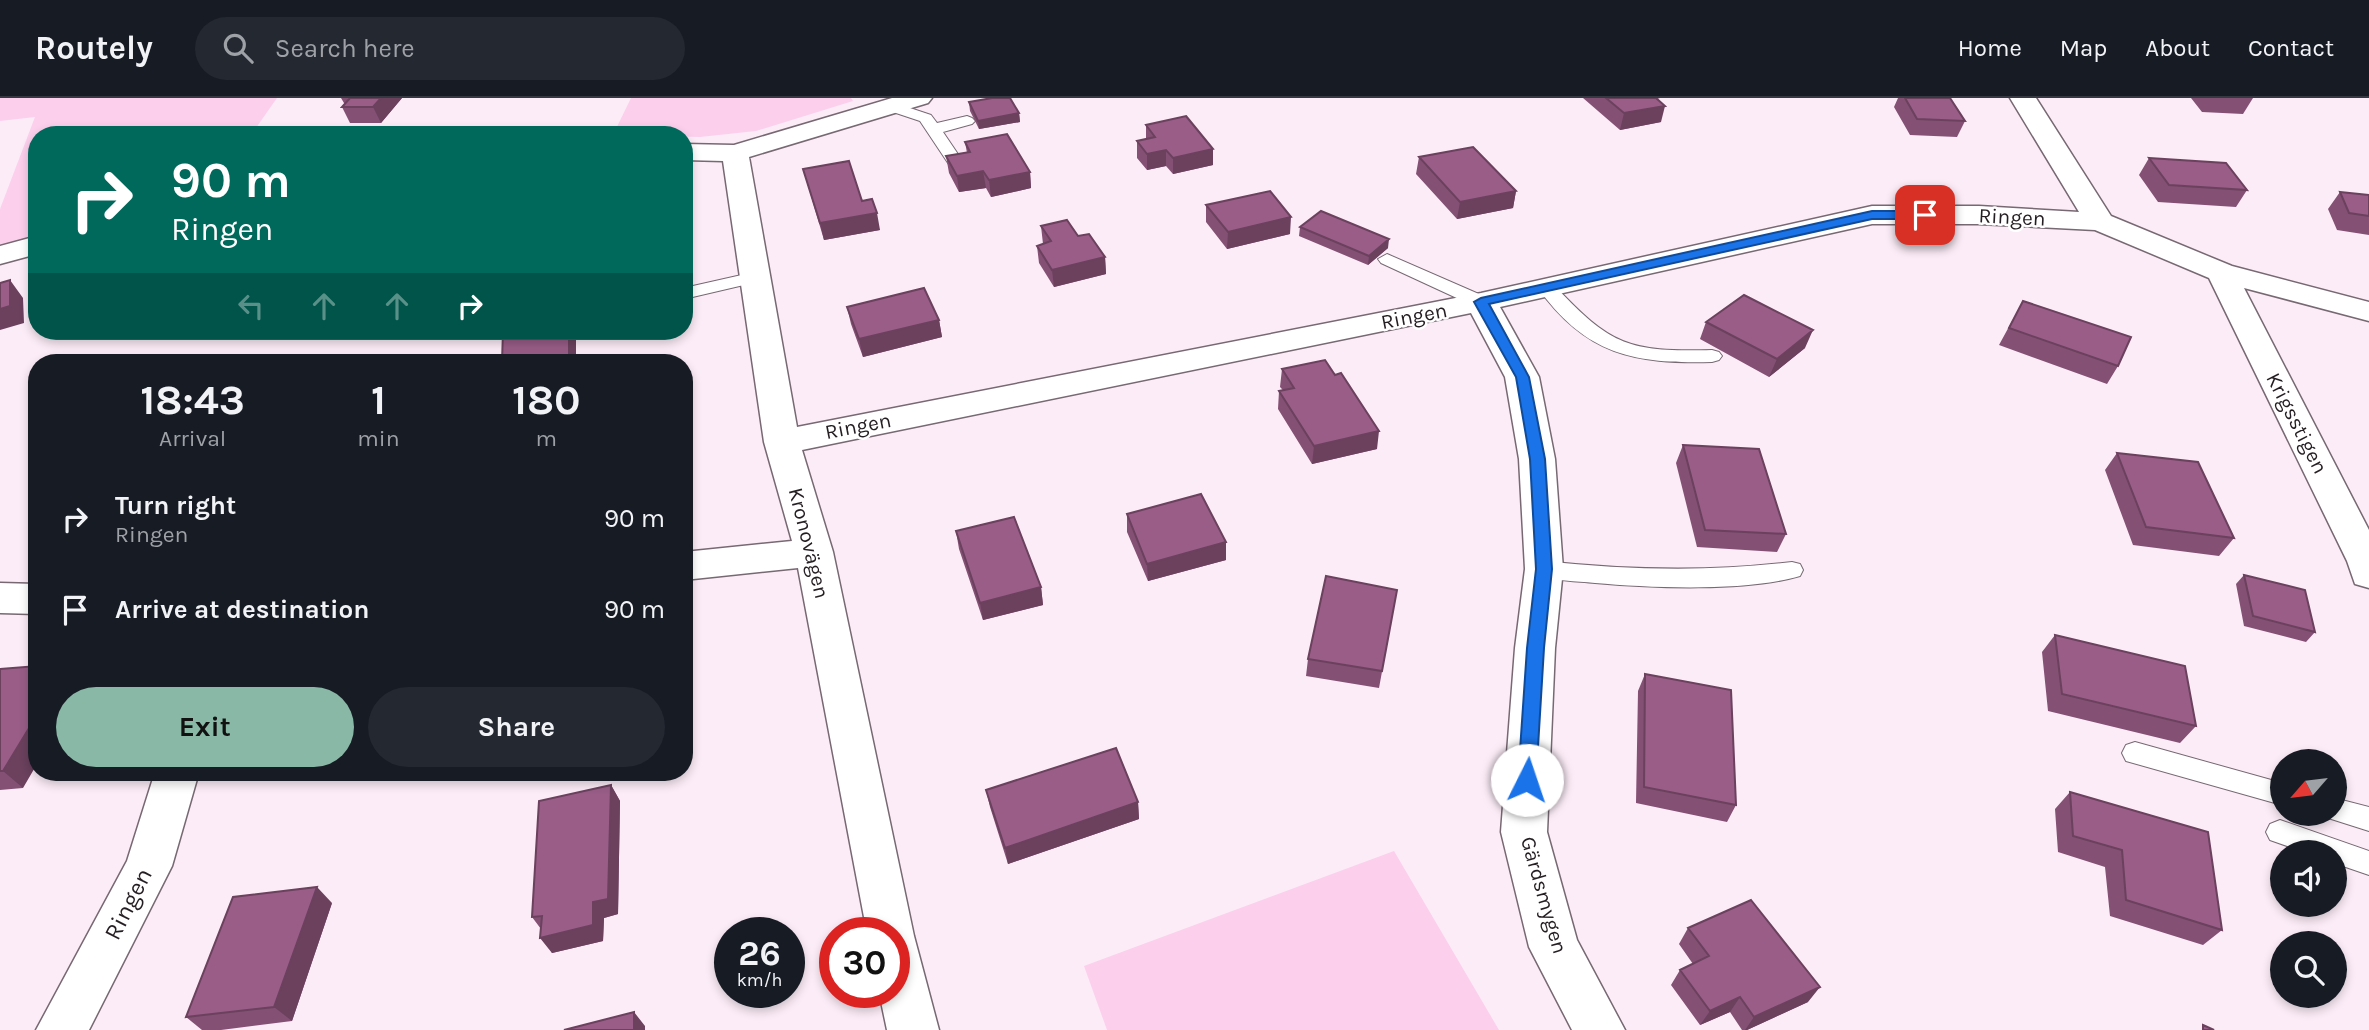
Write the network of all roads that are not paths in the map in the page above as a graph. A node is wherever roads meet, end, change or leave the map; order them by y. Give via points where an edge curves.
1 (919, 98) edge
2 (2023, 98) edge
3 (889, 106) junction
4 (967, 121) dead end
5 (934, 129) junction
6 (693, 152) edge
7 (735, 153) junction
8 (958, 166) edge
9 (2100, 222) junction
10 (28, 247) edge
11 (0, 255) edge
12 (1387, 259) dead end
13 (2221, 272) junction
14 (754, 277) junction
15 (1547, 288) junction
16 (693, 292) edge
17 (1481, 302) junction
18 (2369, 312) edge
19 (1712, 356) dead end
20 (782, 442) junction
21 (814, 552) junction
22 (693, 565) edge
23 (2368, 566) edge
24 (1544, 569) junction
25 (1792, 570) dead end
26 (0, 598) edge
27 (28, 599) edge
28 (2135, 753) dead end
29 (174, 781) edge
30 (2270, 791) edge
31 (2347, 813) edge
32 (2369, 819) edge
33 (2280, 832) dead end
34 (2369, 863) edge
35 (888, 917) edge
36 (908, 1008) edge
37 (62, 1030) edge
38 (913, 1030) edge
39 (1599, 1030) edge

1 - 3 street
2 - 9 street
3 - 5 lane via 926,118
3 - 7 street
4 - 5 lane
5 - 8 lane
6 - 7 street
7 - 14 street, Kronovägen
9 - 13 street, Ringen
9 - 15 street, Ringen via 1872,215
10 - 11 street
12 - 17 lane
13 - 18 street, Ringen
13 - 23 street, Krigsstigen
14 - 16 lane
14 - 20 street, Kronovägen
15 - 17 street, Ringen
15 - 19 lane via 1596,337 1625,351 1658,358
17 - 20 street, Ringen
17 - 24 street, Gärdsmygen via 1522,377 1537,459
20 - 21 street, Kronovägen
21 - 22 street
21 - 35 street, Kronovägen
24 - 25 lane via 1585,575 1746,577
24 - 39 street, Gärdsmygen via 1524,832 1555,947
26 - 27 street
28 - 30 lane
29 - 37 street, Ringen via 149,866
31 - 32 lane
33 - 34 lane
36 - 38 street

